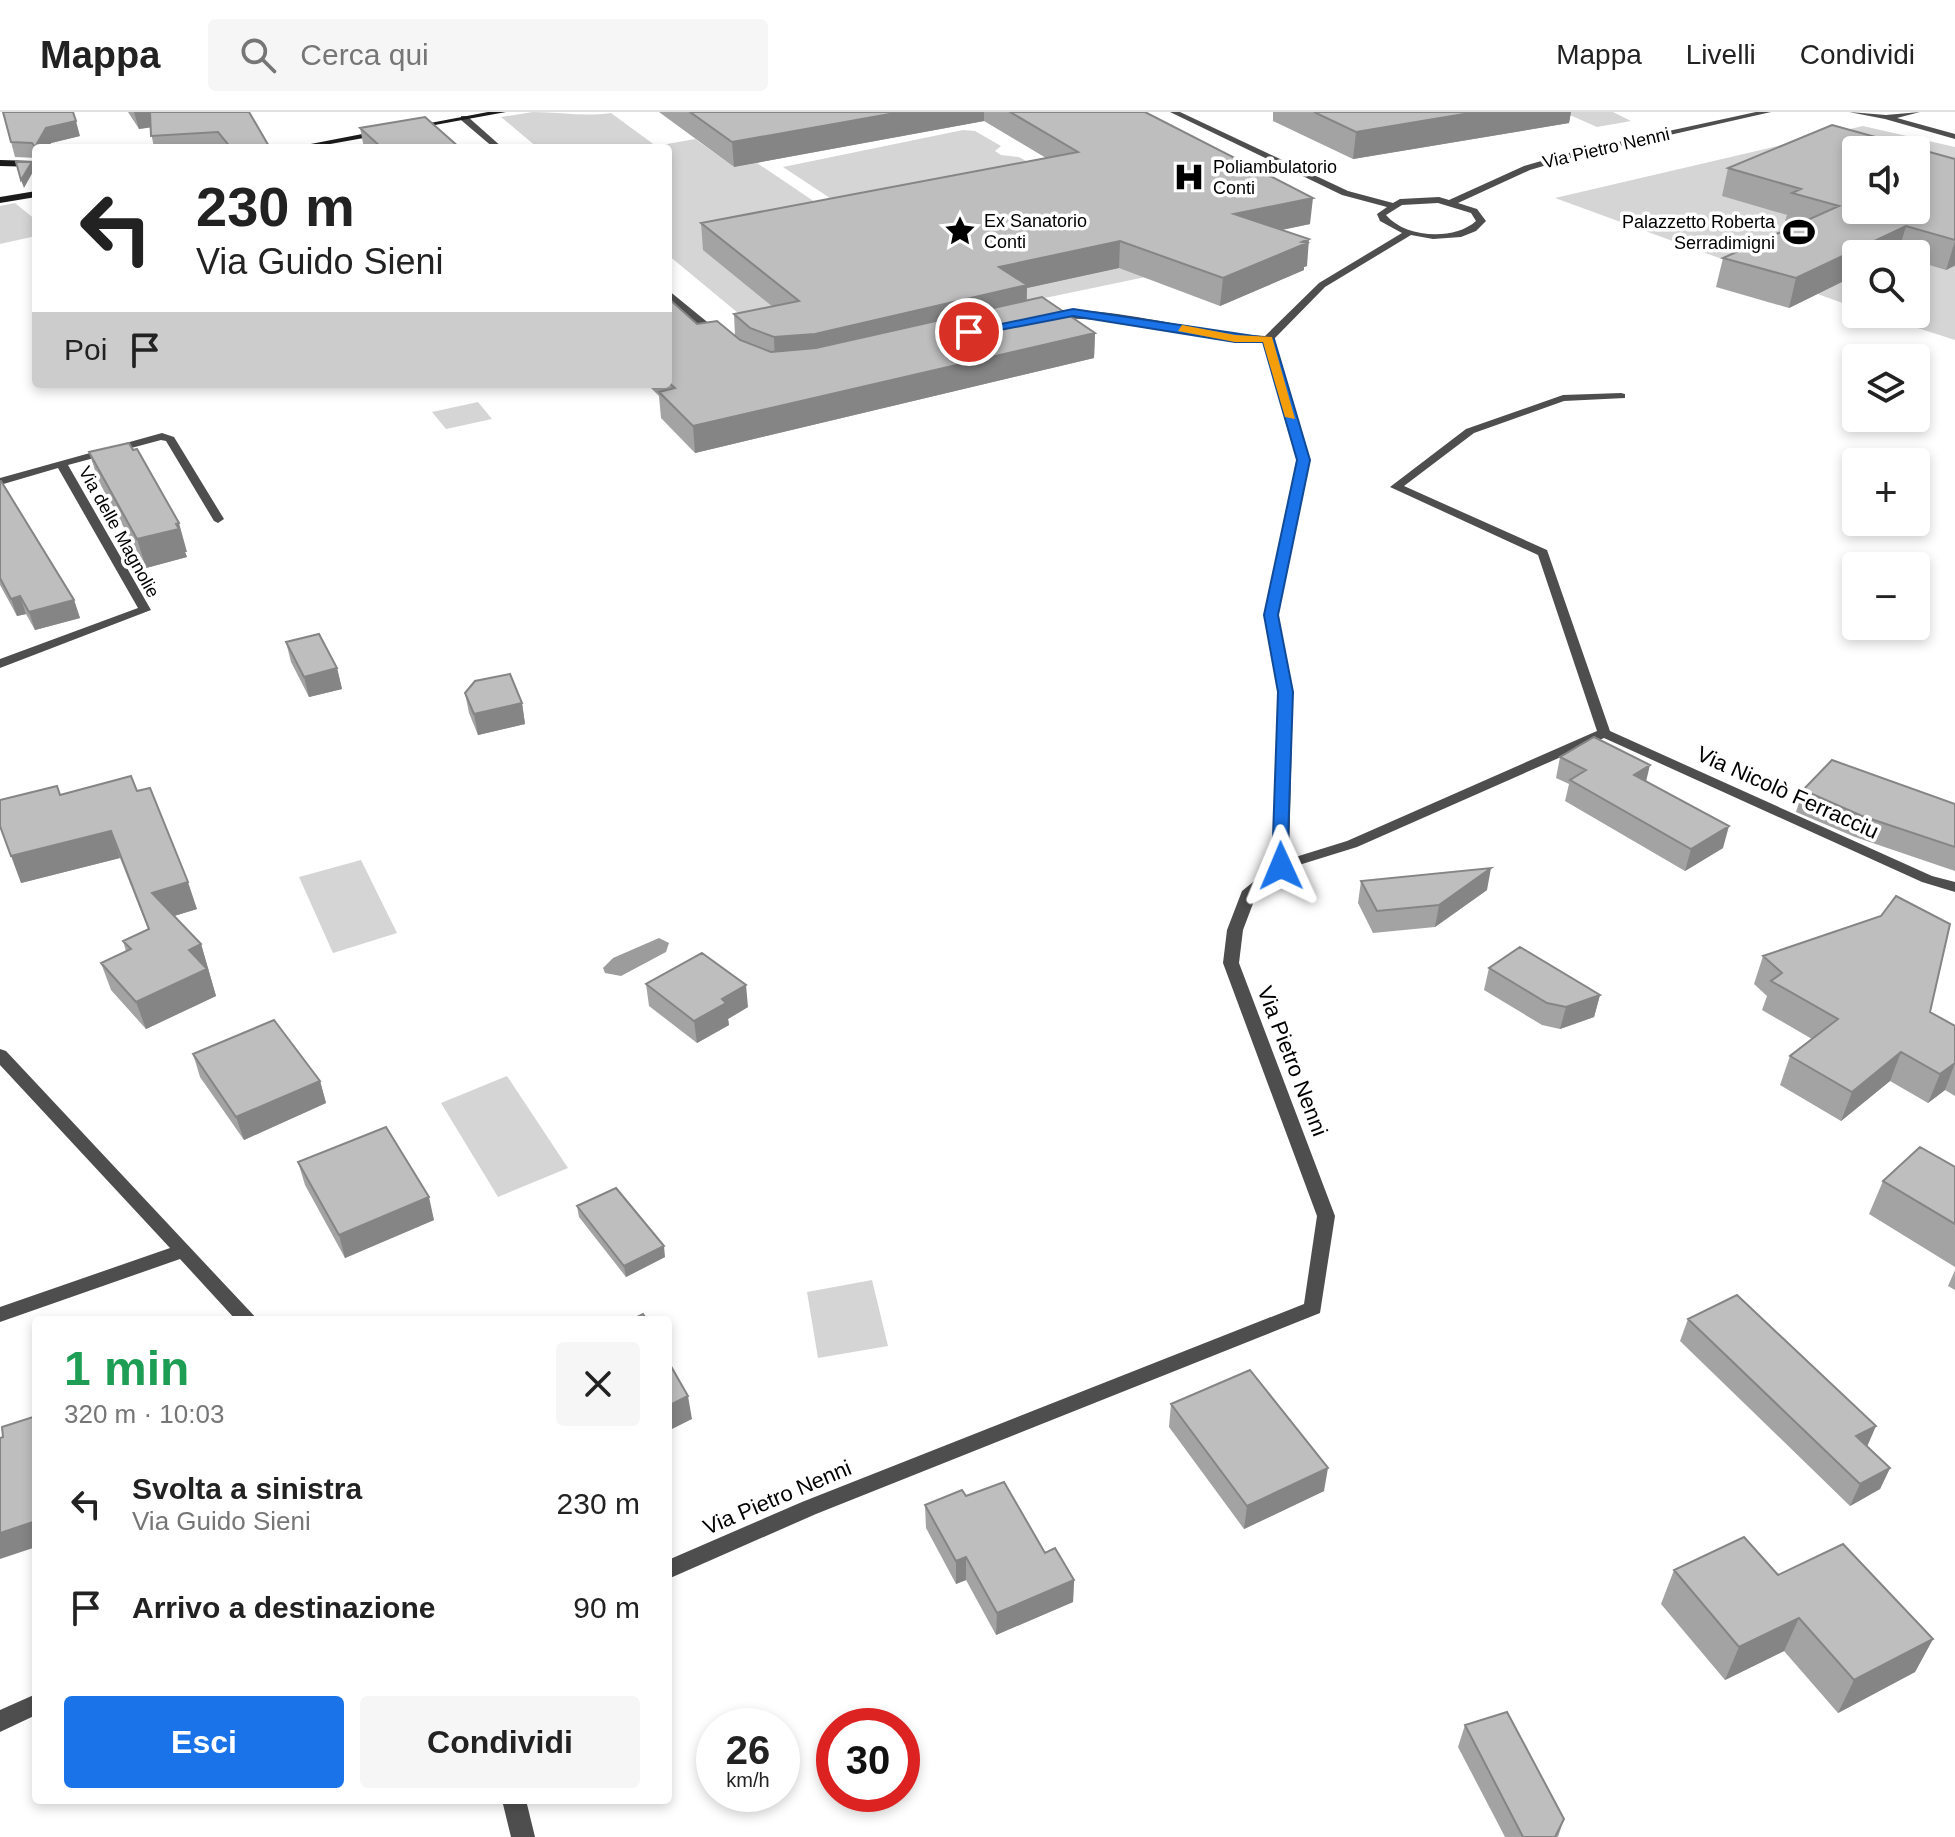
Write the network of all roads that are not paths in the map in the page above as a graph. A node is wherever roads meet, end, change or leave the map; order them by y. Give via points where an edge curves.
1 (502, 112) edge
2 (1174, 112) edge
3 (1767, 112) edge
4 (1853, 112) edge
5 (1916, 112) edge
6 (1886, 117) junction
7 (464, 118) junction
8 (405, 129) edge
9 (390, 131) edge
10 (1955, 137) edge
11 (317, 144) edge
12 (494, 144) edge
13 (0, 163) edge
14 (32, 164) edge
15 (32, 195) edge
16 (0, 200) edge
17 (1451, 203) junction
18 (1391, 205) junction
19 (1410, 232) junction
20 (672, 296) edge
21 (1030, 318) edge
22 (1268, 339) junction
23 (725, 341) edge
24 (1621, 396) dead end
25 (61, 463) junction
26 (0, 482) edge
27 (218, 519) dead end
28 (0, 663) edge
29 (1604, 733) junction
30 (1281, 866) junction
31 (1955, 887) edge
32 (0, 1055) edge
33 (182, 1251) junction
34 (0, 1315) edge
35 (244, 1316) edge
36 (672, 1568) edge
37 (32, 1706) edge
38 (0, 1721) edge
39 (515, 1804) edge
40 (523, 1837) edge

1 - 7 main road
2 - 18 street via 1345,193
3 - 17 street, Via Pietro Nenni via 1575,154 1527,168
4 - 6 street
5 - 6 street
6 - 10 street
7 - 8 main road
7 - 12 street
9 - 11 main road
13 - 14 main road
15 - 16 main road
17 - 18 street via 1412,200
17 - 19 street via 1474,211 1478,226 1442,235
18 - 19 street via 1381,214 1383,219
19 - 22 street via 1322,285
20 - 23 street
21 - 22 street via 1100,314
22 - 30 street via 1304,460 1271,615 1286,692
24 - 29 street via 1563,398 1470,431 1396,487 1543,553
25 - 26 street, Via delle Magnolie
25 - 27 street, Via delle Magnolie via 162,436 170,439
25 - 28 street, Via delle Magnolie via 145,610
29 - 30 street via 1352,844
29 - 31 street, Via Nicolò Ferracciu
30 - 36 street, Via Pietro Nenni via 1250,891 1235,930 1231,963 1326,1216 1313,1308 809,1508
32 - 33 street
33 - 34 street
33 - 35 street
37 - 38 street
39 - 40 street

